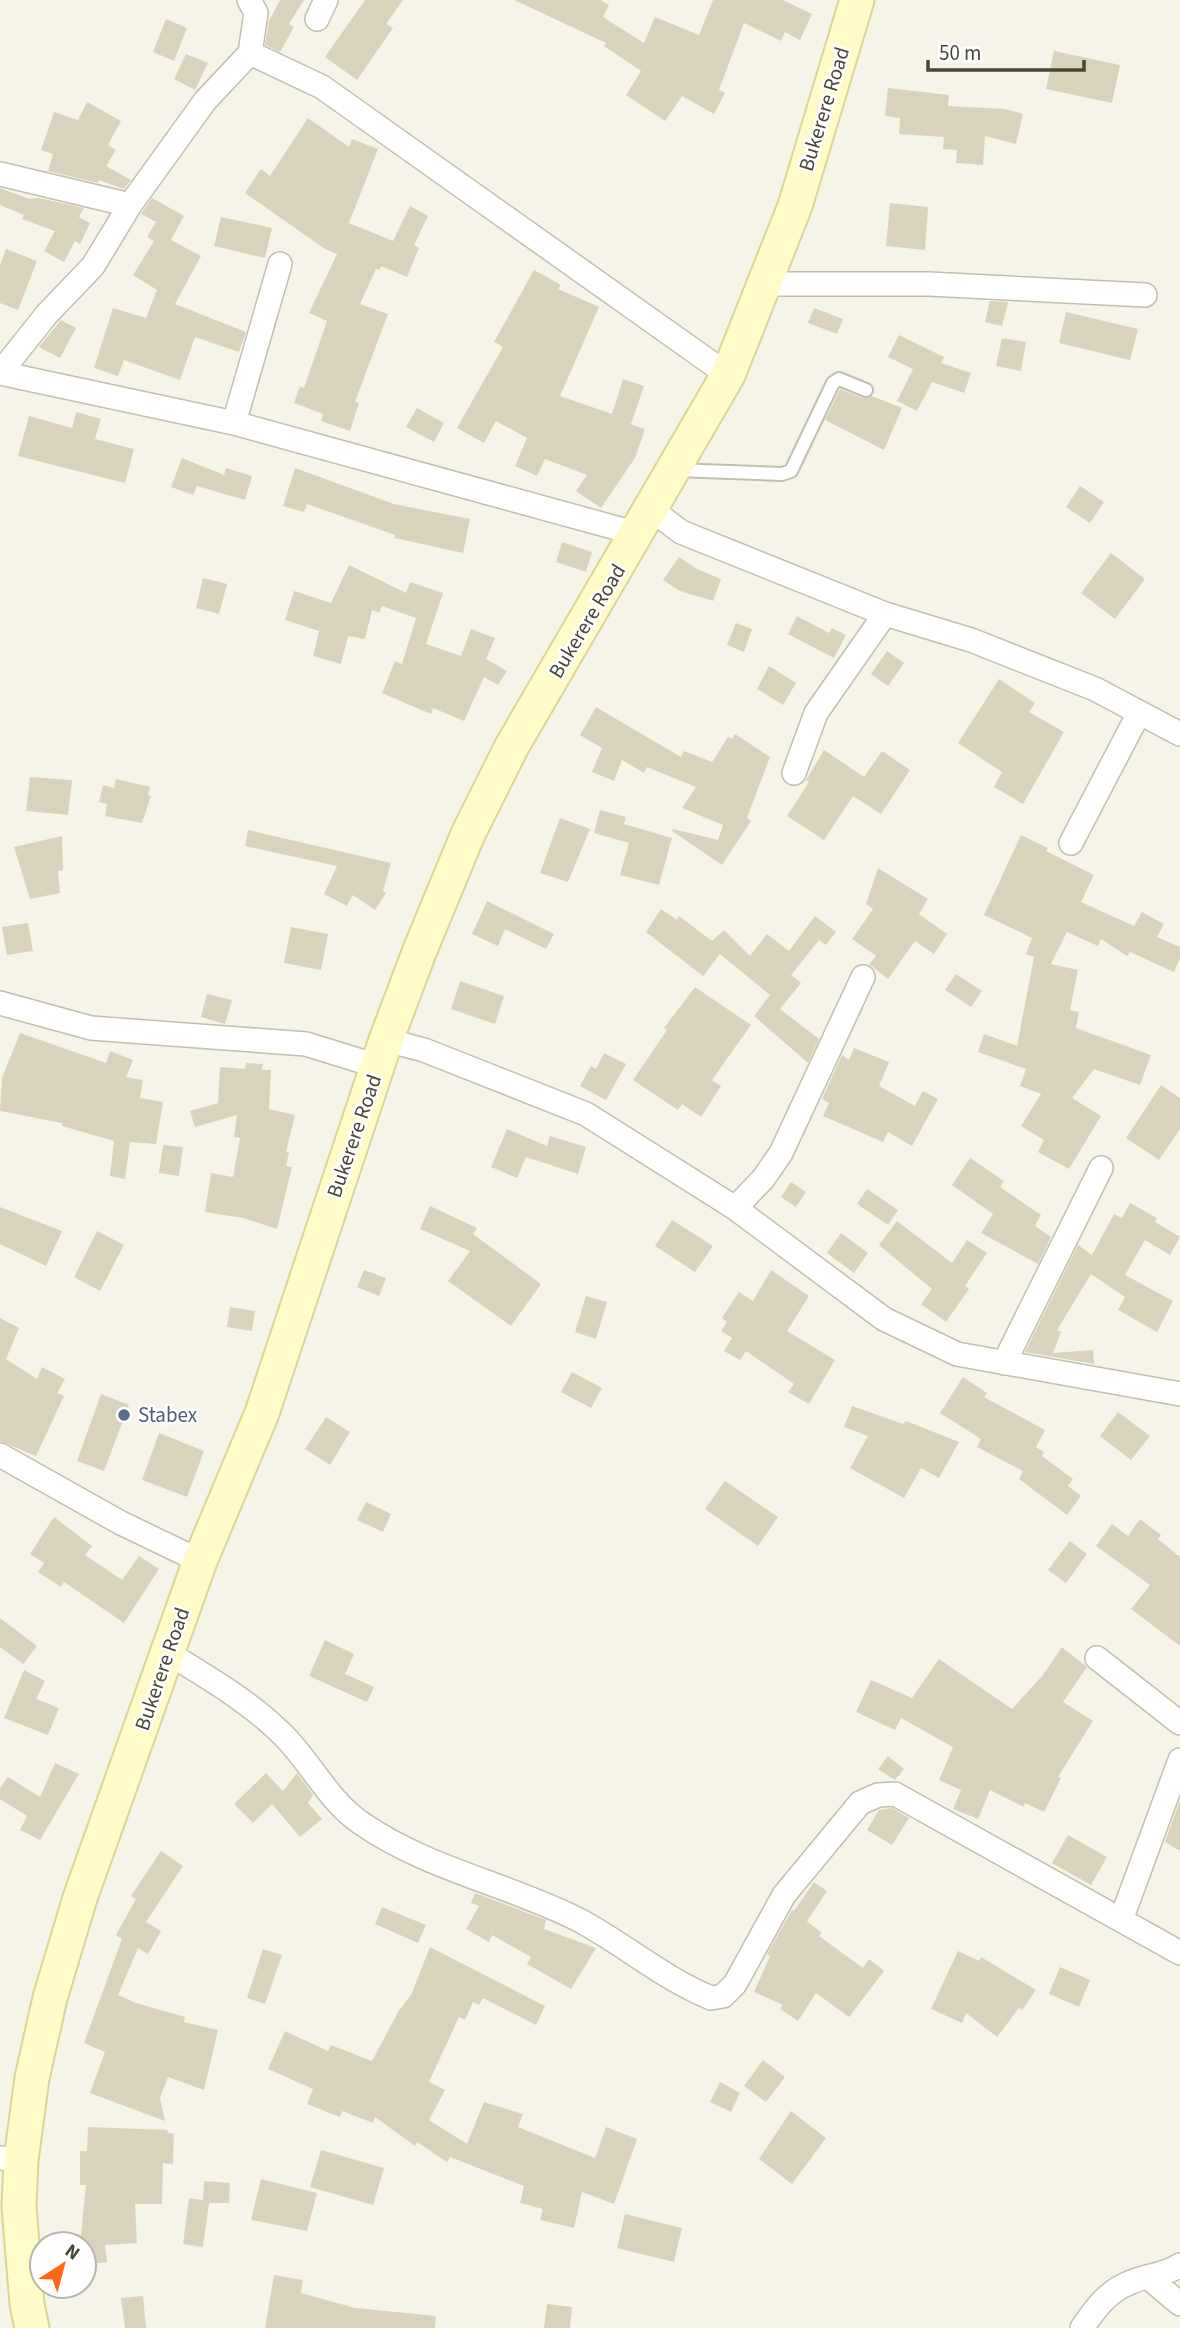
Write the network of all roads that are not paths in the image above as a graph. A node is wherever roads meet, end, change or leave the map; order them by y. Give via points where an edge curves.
1 (250, 0) edge
2 (857, 0) edge
3 (250, 53) junction
4 (0, 174) edge
5 (130, 205) junction
6 (280, 264) dead end
7 (763, 284) junction
8 (1145, 295) dead end
9 (728, 375) junction
10 (866, 390) dead end
11 (234, 423) junction
12 (676, 470) junction
13 (645, 522) junction
14 (885, 614) junction
15 (1139, 713) junction
16 (1180, 734) edge
17 (793, 773) dead end
18 (1071, 843) dead end
19 (863, 978) dead end
20 (0, 1003) edge
21 (381, 1053) junction
22 (1101, 1168) dead end
23 (735, 1208) junction
24 (1004, 1363) junction
25 (1180, 1394) edge
26 (0, 1455) edge
27 (200, 1561) junction
28 (168, 1653) junction
29 (1097, 1658) dead end
30 (1180, 1723) edge
31 (1180, 1760) edge
32 (1121, 1920) junction
33 (1180, 1953) edge
34 (11, 2159) edge
35 (1180, 2265) edge
36 (1149, 2278) junction
37 (1180, 2304) edge
38 (32, 2328) edge
39 (1083, 2328) edge

1 - 3 street via 256,13
2 - 7 main road, Bukerere Road via 795,206
3 - 5 street via 205,101
3 - 9 street via 322,87
4 - 5 street
5 - 11 street via 93,266 0,373
6 - 11 street
7 - 8 street via 929,284
7 - 9 main road, Bukerere Road
9 - 12 main road, Bukerere Road
10 - 12 lane via 839,379 833,383 791,471
11 - 13 street
12 - 13 main road, Bukerere Road
13 - 14 street via 681,532
13 - 21 main road, Bukerere Road via 512,746 468,834
14 - 15 street via 971,640 1095,689
14 - 17 street via 816,713
15 - 16 street
15 - 18 street
19 - 23 street via 781,1153
20 - 21 street via 90,1028
21 - 23 street via 436,1054 586,1115
21 - 27 main road, Bukerere Road via 262,1413
22 - 24 street
23 - 24 street via 884,1319 957,1354
24 - 25 street
26 - 27 street
27 - 28 main road, Bukerere Road
28 - 32 street via 241,1698 282,1734 335,1801 360,1823 411,1853 579,1921 711,1998 723,1996 735,1984 784,1895 860,1802 878,1795 895,1794
28 - 34 main road, Bukerere Road via 80,1898
29 - 30 street
31 - 32 street
32 - 33 street
34 - 38 main road, Bukerere Road
35 - 36 street
36 - 37 street
36 - 39 street via 1130,2282 1105,2297

